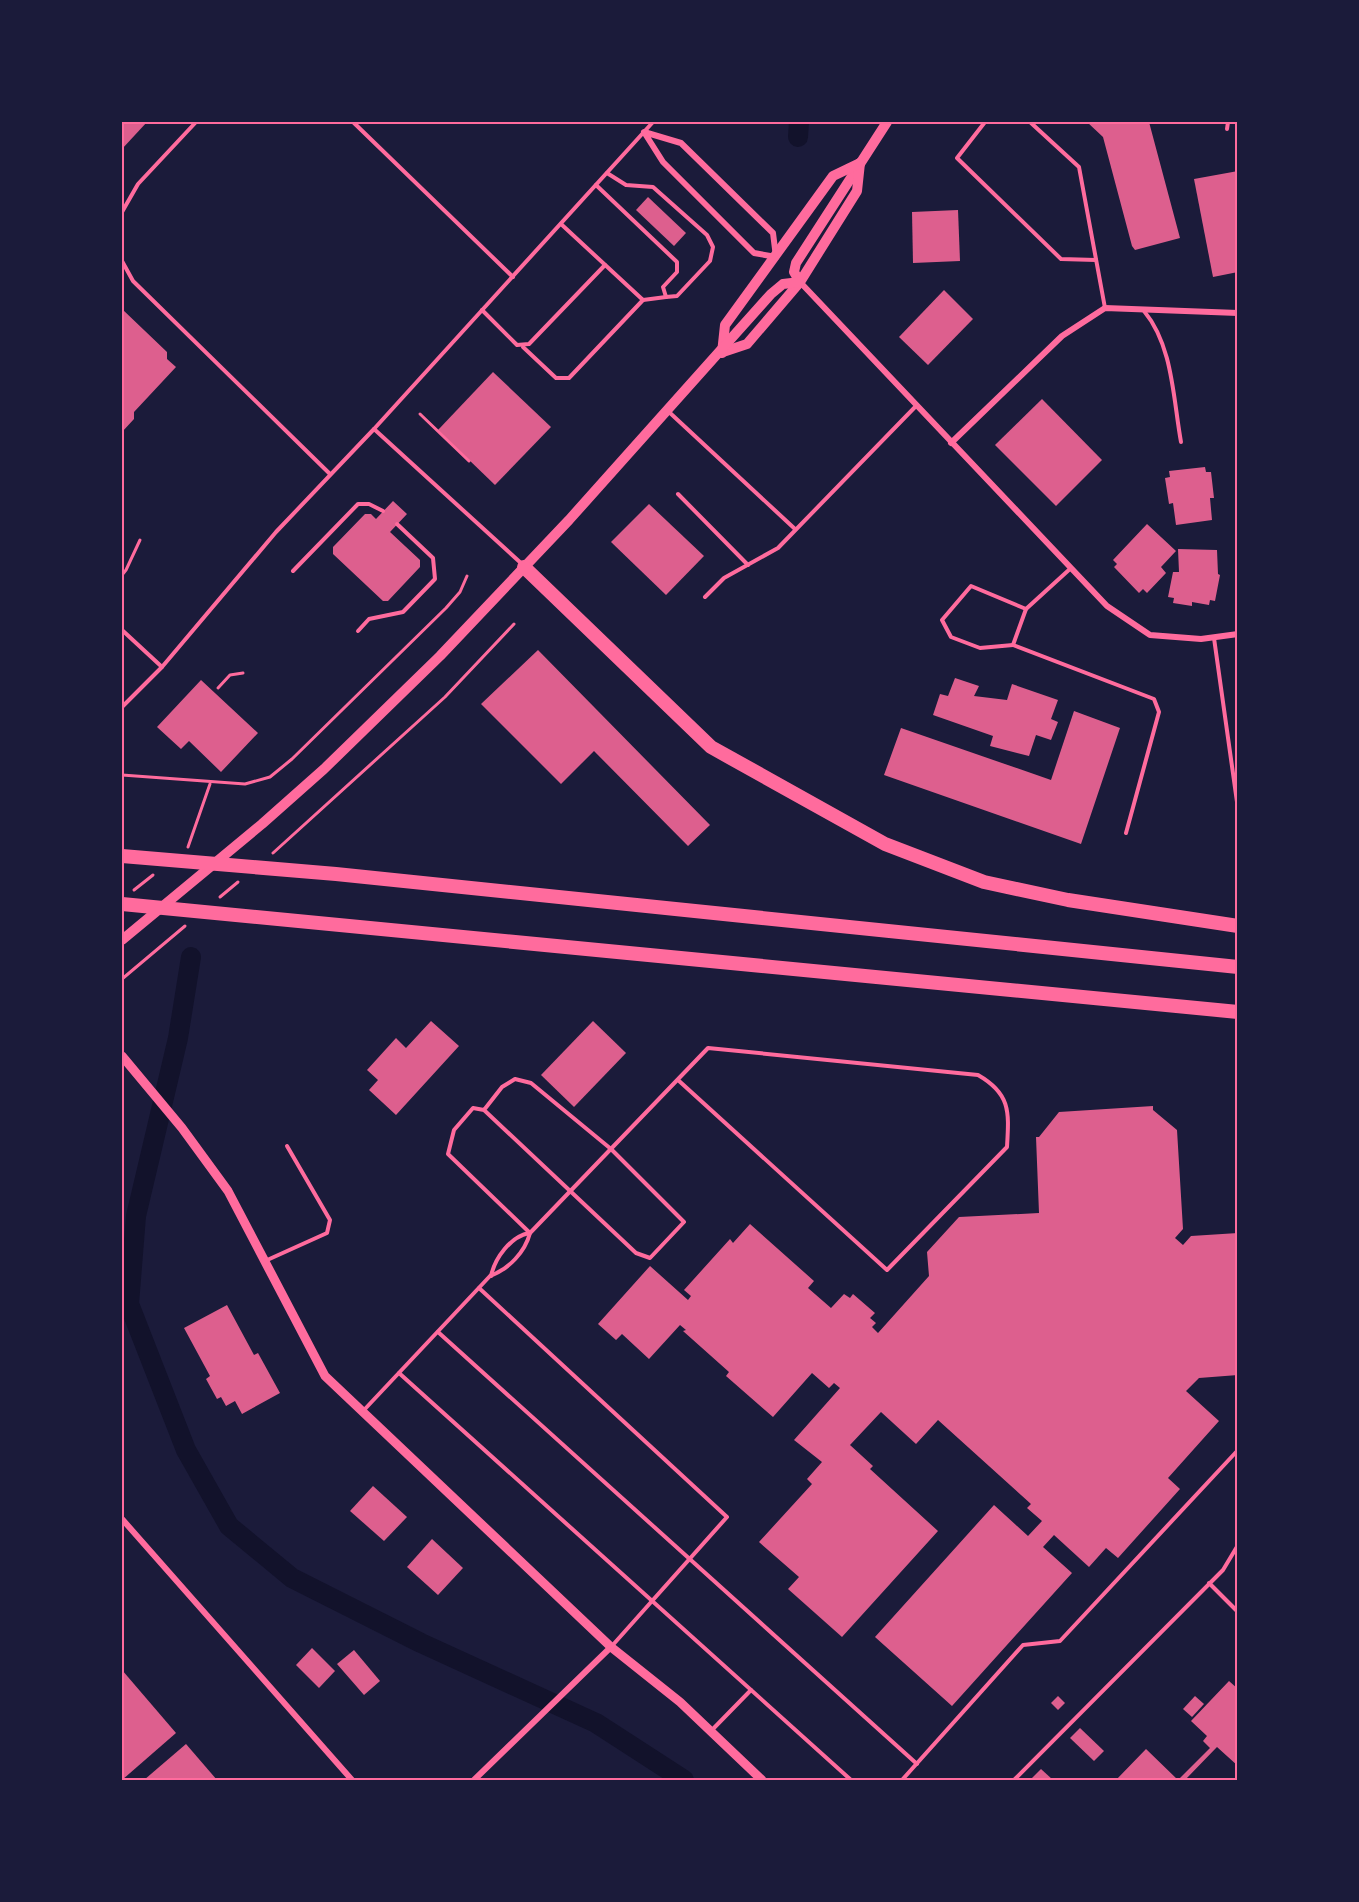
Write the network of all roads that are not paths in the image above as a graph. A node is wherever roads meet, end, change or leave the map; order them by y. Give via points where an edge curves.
1 (196, 122) edge
2 (353, 122) edge
3 (653, 122) edge
4 (887, 122) edge
5 (985, 122) edge
6 (1030, 122) edge
7 (1228, 122) edge
8 (1227, 129) dead end
9 (644, 132) junction
10 (860, 163) junction
11 (607, 173) junction
12 (596, 185) junction
13 (122, 212) edge
14 (561, 224) junction
15 (776, 257) junction
16 (1096, 260) junction
17 (122, 261) edge
18 (604, 265) junction
19 (513, 277) junction
20 (801, 282) junction
21 (666, 297) junction
22 (643, 300) junction
23 (1105, 308) junction
24 (482, 310) junction
25 (1144, 311) junction
26 (1238, 312) edge
27 (523, 347) junction
28 (722, 352) junction
29 (916, 406) junction
30 (668, 411) junction
31 (374, 429) junction
32 (1181, 442) dead end
33 (951, 443) junction
34 (330, 474) junction
35 (678, 494) dead end
36 (383, 512) dead end
37 (397, 524) dead end
38 (795, 529) junction
39 (748, 565) junction
40 (524, 567) junction
41 (1071, 568) junction
42 (293, 571) dead end
43 (705, 597) dead end
44 (1026, 609) junction
45 (122, 630) edge
46 (358, 631) dead end
47 (1238, 634) edge
48 (1214, 637) junction
49 (1013, 645) junction
50 (162, 667) junction
51 (122, 707) edge
52 (1238, 809) edge
53 (1126, 833) dead end
54 (122, 856) edge
55 (122, 904) edge
56 (1238, 926) edge
57 (122, 940) edge
58 (1238, 967) edge
59 (1238, 1012) edge
60 (122, 1058) edge
61 (678, 1080) junction
62 (484, 1110) junction
63 (287, 1146) dead end
64 (611, 1149) junction
65 (570, 1192) junction
66 (530, 1233) junction
67 (265, 1261) junction
68 (490, 1276) junction
69 (479, 1288) junction
70 (438, 1332) junction
71 (399, 1373) junction
72 (362, 1413) junction
73 (1238, 1450) edge
74 (122, 1519) edge
75 (1238, 1545) edge
76 (690, 1560) junction
77 (1209, 1583) junction
78 (651, 1601) junction
79 (1238, 1612) edge
80 (611, 1647) junction
81 (750, 1690) junction
82 (711, 1731) junction
83 (917, 1764) junction
84 (352, 1780) edge
85 (474, 1780) edge
86 (762, 1780) edge
87 (851, 1780) edge
88 (903, 1780) edge
89 (1014, 1780) edge

1 - 13 lane via 138,184
2 - 19 lane
3 - 9 lane
4 - 10 main road
5 - 16 lane via 957,158 1061,259
6 - 16 lane via 1079,167
7 - 8 lane
9 - 11 lane
9 - 15 street via 663,162 754,253
9 - 15 street via 681,143 773,233
10 - 15 main road via 832,176
10 - 20 main road via 857,191
11 - 12 lane
11 - 21 lane via 626,185 652,187 706,235 713,248 710,261 677,296
12 - 14 lane
12 - 21 lane via 676,262 677,272 663,287
14 - 18 lane
14 - 19 lane
15 - 28 main road via 725,325
16 - 23 lane
17 - 34 lane via 133,281
18 - 22 lane
18 - 27 lane
19 - 24 lane
20 - 28 main road via 747,344
20 - 29 street
21 - 22 lane
22 - 27 lane via 569,378 556,378
23 - 25 street
23 - 33 street via 1062,336
24 - 27 lane
24 - 31 lane
25 - 26 street
25 - 32 lane via 1158,328 1165,351
28 - 30 main road
29 - 33 street
29 - 38 lane
30 - 38 lane
30 - 40 main road
31 - 34 lane
31 - 40 lane
33 - 41 street
34 - 50 lane
35 - 39 lane
36 - 42 lane via 369,504 357,504
37 - 46 lane via 434,558 435,579 403,612 369,619
38 - 39 lane via 778,548
39 - 43 lane via 724,578
40 - 56 highway via 711,747 885,844 984,882 1068,900
40 - 57 main road via 324,769
41 - 44 lane
41 - 48 street via 1107,606 1150,635
44 - 49 lane
44 - 49 lane via 971,586 942,620 951,637 980,648
45 - 50 lane
47 - 48 street
48 - 52 lane
49 - 53 lane via 1154,699 1159,712
50 - 51 lane
54 - 58 highway via 336,874
55 - 59 highway
60 - 67 street via 183,1128 228,1191
61 - 61 lane via 887,1270 1007,1147 1009,1109 990,1082 978,1075 708,1048
61 - 64 lane
62 - 64 lane via 502,1087 514,1079 531,1083
62 - 65 lane
62 - 66 lane via 473,1108 454,1130 448,1154
63 - 67 lane via 330,1220 327,1233
64 - 65 lane
64 - 65 lane via 684,1222 657,1251 650,1258 636,1253
65 - 66 lane
66 - 68 lane via 527,1245 503,1271
66 - 68 lane via 518,1235 494,1262
67 - 72 street via 326,1376
68 - 69 lane
69 - 70 lane
69 - 76 lane via 727,1517
70 - 71 lane
70 - 76 lane
71 - 72 lane
71 - 78 lane
72 - 80 street
73 - 83 lane via 1060,1641 1023,1645
74 - 84 street
75 - 77 lane via 1223,1570
76 - 78 lane
76 - 83 lane
77 - 79 lane
77 - 89 lane
78 - 80 lane
78 - 81 lane
80 - 82 street
80 - 85 street
81 - 82 lane
81 - 87 lane
82 - 86 street
83 - 88 lane

